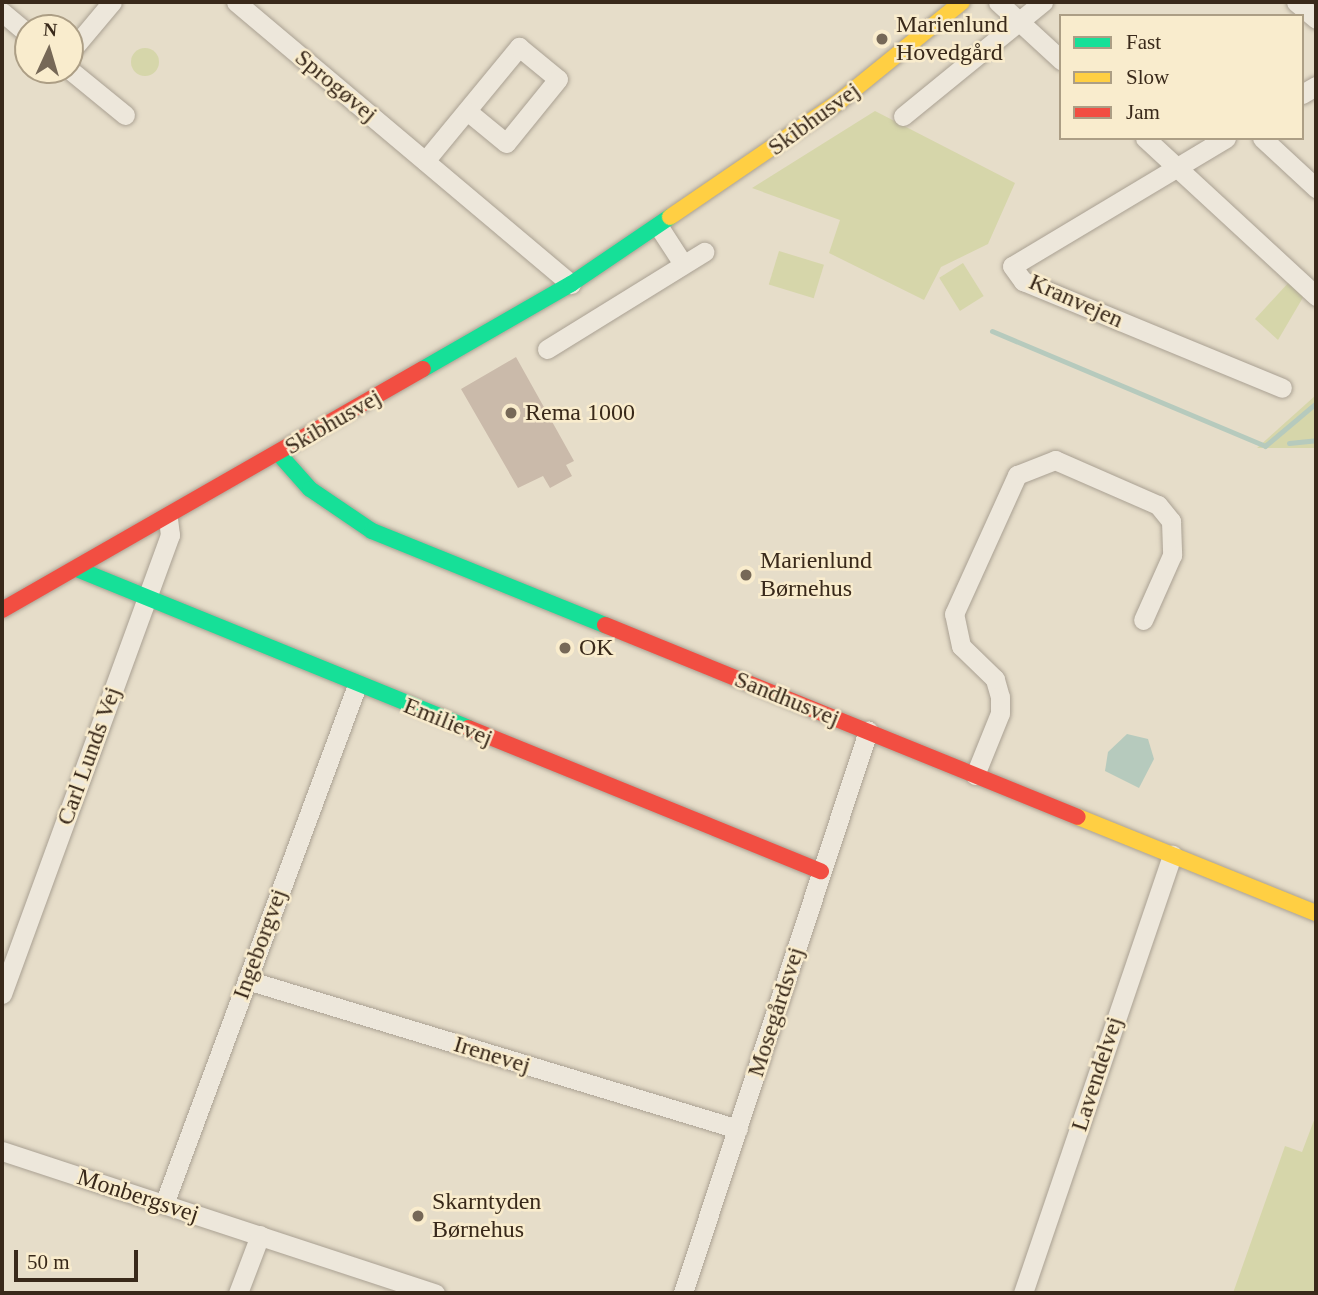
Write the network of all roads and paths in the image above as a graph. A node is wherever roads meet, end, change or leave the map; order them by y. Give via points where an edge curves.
1 (112, 2) edge
2 (962, 2) edge
3 (998, 2) edge
4 (1043, 2) edge
5 (1296, 2) edge
6 (246, 5) edge
7 (1316, 19) edge
8 (1021, 23) junction
9 (84, 35) edge
10 (1059, 58) edge
11 (84, 81) edge
12 (467, 111) junction
13 (125, 115) dead end
14 (903, 116) dead end
15 (1147, 140) edge
16 (1223, 140) edge
17 (1264, 140) edge
18 (425, 161) junction
19 (1176, 167) junction
20 (1316, 188) edge
21 (659, 227) junction
22 (704, 252) dead end
23 (683, 264) junction
24 (571, 284) junction
25 (1316, 296) edge
26 (547, 349) dead end
27 (1282, 388) dead end
28 (278, 453) junction
29 (168, 517) junction
30 (77, 569) junction
31 (147, 600) junction
32 (2, 610) edge
33 (1143, 620) dead end
34 (357, 685) junction
35 (868, 731) junction
36 (975, 775) junction
37 (1172, 855) junction
38 (821, 871) junction
39 (1316, 913) edge
40 (247, 980) junction
41 (2, 994) edge
42 (738, 1129) junction
43 (2, 1151) edge
44 (164, 1204) junction
45 (260, 1236) junction
46 (238, 1293) edge
47 (432, 1293) edge
48 (683, 1293) edge
49 (1023, 1293) edge

1 - 9 street
2 - 21 street, Skibhusvej via 841,101
3 - 8 street
4 - 8 street
5 - 7 street
6 - 18 street, Sprogøvej
8 - 10 street
8 - 14 street
11 - 13 street
12 - 12 street via 519,47 558,79 506,143
12 - 18 street
15 - 19 street
16 - 19 street, Kranvejen
17 - 20 street
18 - 24 street, Sprogøvej
19 - 25 street
19 - 27 street, Kranvejen via 1012,266 1023,281
21 - 23 street
21 - 24 street, Skibhusvej
22 - 23 street
23 - 26 street
24 - 28 street, Skibhusvej
28 - 29 street, Skibhusvej
28 - 35 street, Sandhusvej via 310,489 372,531
29 - 30 street, Skibhusvej
29 - 31 street, Carl Lunds Vej via 170,535
30 - 31 street, Emilievej
30 - 32 street, Skibhusvej
31 - 34 street, Emilievej
31 - 41 street, Carl Lunds Vej
33 - 36 street via 1172,555 1171,521 1158,505 1055,460 1017,475 954,614 961,646 995,680 1000,697 1000,713
34 - 38 street, Emilievej
34 - 40 street, Ingeborgvej
35 - 36 street, Sandhusvej
35 - 38 street, Mosegårdsvej
36 - 37 street, Sandhusvej
37 - 39 street, Sandhusvej
37 - 49 street, Lavendelvej
38 - 42 street, Mosegårdsvej
40 - 42 street, Irenevej
40 - 44 street, Ingeborgvej
42 - 48 street, Mosegårdsvej
43 - 44 street, Monbergsvej
44 - 45 street, Monbergsvej
45 - 46 street
45 - 47 street, Monbergsvej

